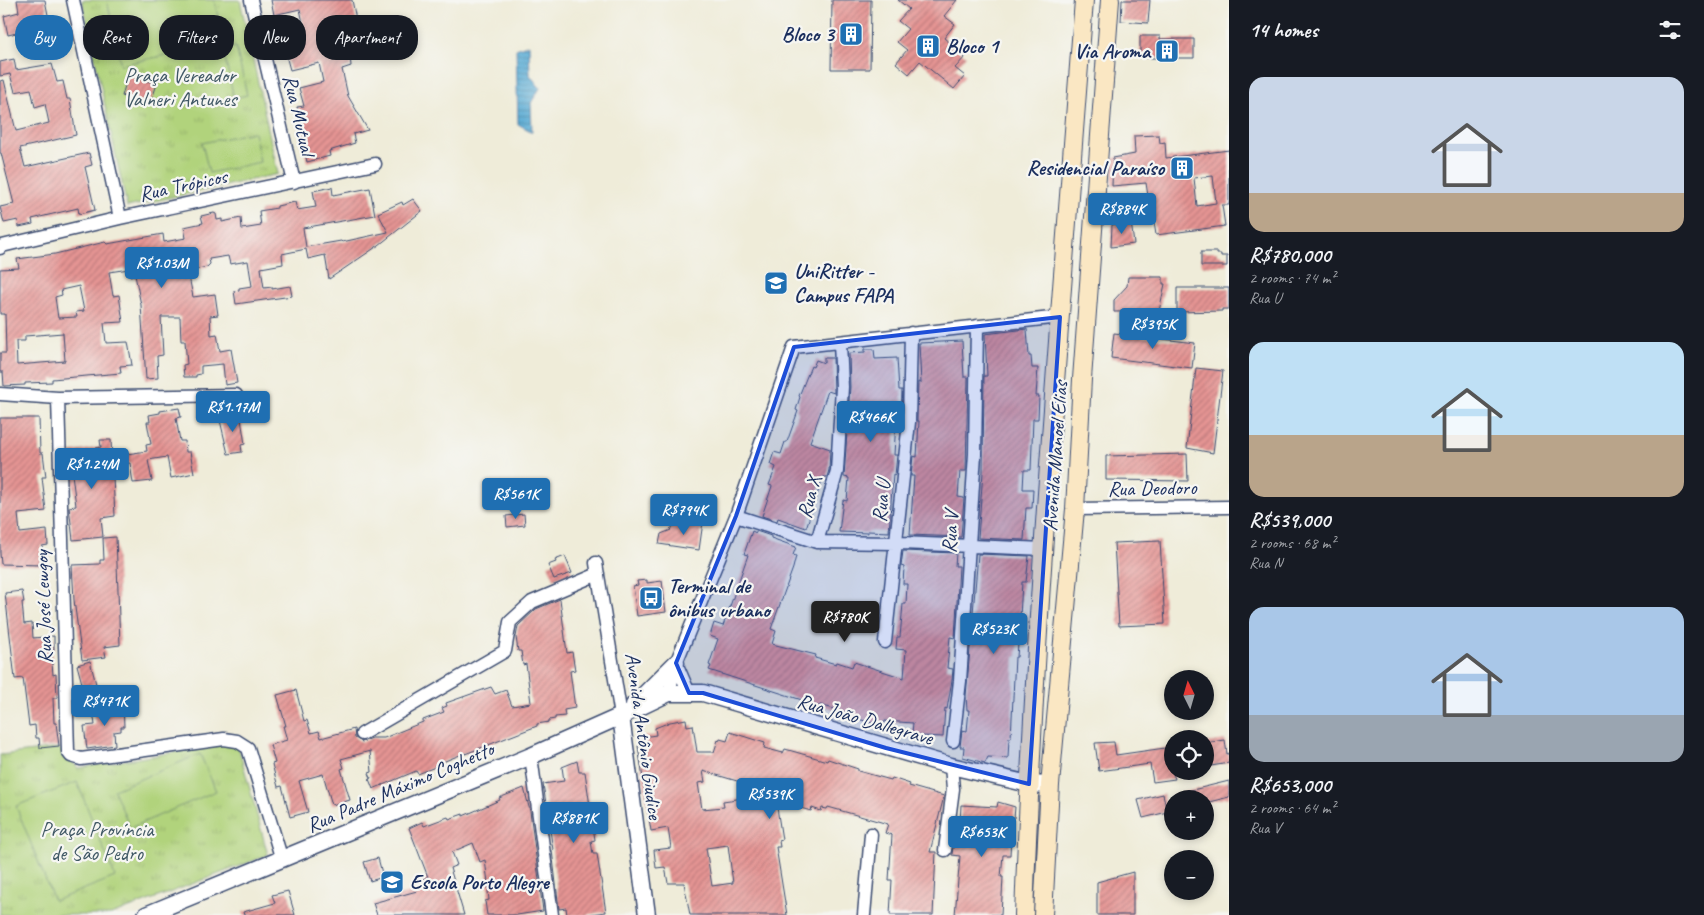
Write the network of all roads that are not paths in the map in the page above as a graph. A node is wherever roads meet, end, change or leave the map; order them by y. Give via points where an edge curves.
1 (72, 0) edge
2 (251, 0) edge
3 (1084, 0) edge
4 (1110, 0) edge
5 (375, 164) dead end
6 (294, 182) junction
7 (120, 218) junction
8 (0, 248) edge
9 (1060, 317) junction
10 (977, 326) junction
11 (911, 333) junction
12 (840, 342) junction
13 (1057, 370) junction
14 (1083, 372) junction
15 (0, 394) edge
16 (236, 395) dead end
17 (1055, 397) junction
18 (58, 398) junction
19 (1081, 399) junction
20 (1229, 507) edge
21 (1075, 509) junction
22 (736, 516) junction
23 (817, 542) junction
24 (899, 543) junction
25 (970, 547) junction
26 (1044, 550) junction
27 (885, 642) dead end
28 (676, 664) junction
29 (669, 693) junction
30 (689, 693) junction
31 (621, 716) junction
32 (362, 734) dead end
33 (953, 741) dead end
34 (531, 756) junction
35 (951, 766) junction
36 (1029, 784) junction
37 (1050, 785) junction
38 (871, 834) dead end
39 (945, 850) dead end
40 (282, 860) junction
41 (146, 915) edge
42 (552, 915) edge
43 (647, 915) edge
44 (864, 915) edge
45 (1024, 915) edge
46 (1043, 915) edge

1 - 7 street
2 - 6 street, Rua Mutual
3 - 9 main road, Avenida Manoel Elias
4 - 14 main road, Avenida Manoel Elias
5 - 6 street, Rua Trópicos
6 - 7 street, Rua Trópicos
7 - 8 street, Rua Trópicos
9 - 10 street
9 - 13 main road, Avenida Manoel Elias
10 - 11 street
10 - 25 street, Rua V
11 - 12 street
11 - 24 street, Rua U via 909,422
12 - 22 street via 794,347
12 - 23 street, Rua X via 842,387 837,471
13 - 14 main road
13 - 17 main road, Avenida Manoel Elias
14 - 19 main road, Avenida Manoel Elias
15 - 18 street
16 - 18 street
17 - 19 main road
17 - 26 main road, Avenida Manoel Elias
18 - 40 street, Rua José Lewgoy via 68,752 81,759 224,739 237,742 248,748
19 - 21 main road, Avenida Manoel Elias
20 - 21 street, Rua Deodoro
21 - 37 main road, Avenida Manoel Elias
22 - 23 street
22 - 28 street
23 - 24 street
24 - 25 street
24 - 27 street, Rua U
25 - 26 street
25 - 33 street, Rua V
26 - 36 main road, Avenida Manoel Elias
28 - 29 street
28 - 30 street
28 - 31 street
29 - 30 street, Rua João Dallegrave
29 - 31 street, Rua Padre Máximo Coghetto
30 - 35 street, Rua João Dallegrave via 704,693
31 - 32 street, Avenida Antônio Giudice via 597,569 532,602 510,622 505,651
31 - 34 street, Rua Padre Máximo Coghetto
31 - 43 street, Avenida Antônio Giudice
34 - 40 street, Rua Padre Máximo Coghetto
34 - 42 street
35 - 36 street, Rua João Dallegrave
35 - 39 street via 953,789
36 - 37 street, Rua João Dallegrave
36 - 45 main road, Avenida Manoel Elias
37 - 46 main road, Avenida Manoel Elias
38 - 44 street
40 - 41 street, Rua Padre Máximo Coghetto

